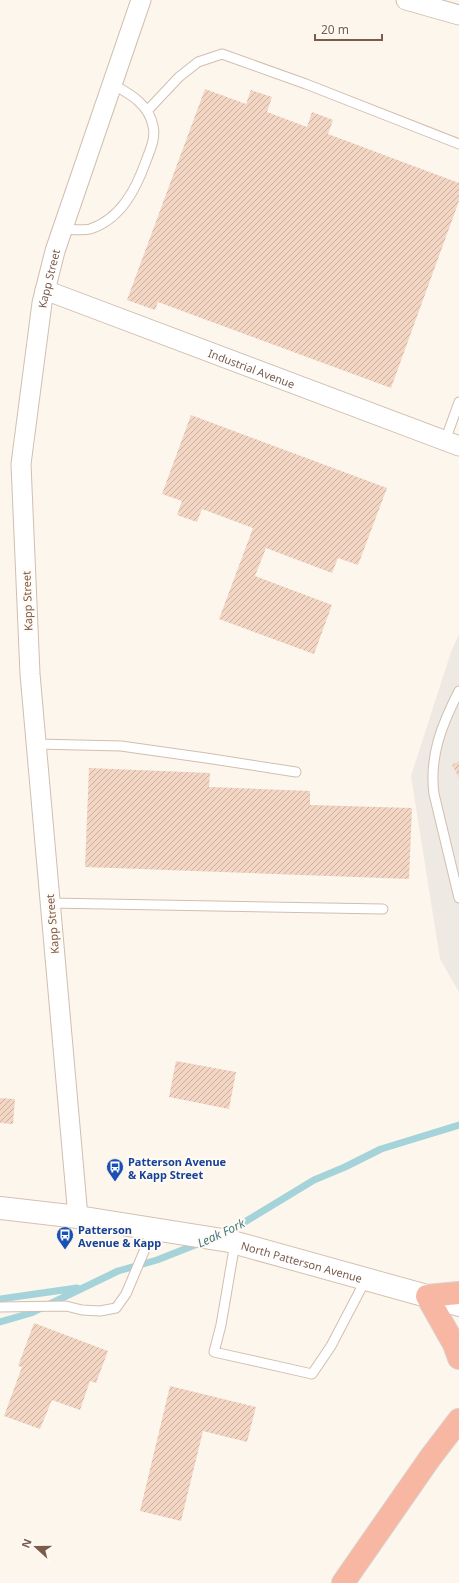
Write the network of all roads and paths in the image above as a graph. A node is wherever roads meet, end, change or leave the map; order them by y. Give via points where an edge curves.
1 (141, 0) edge
2 (406, 0) edge
3 (459, 15) edge
4 (112, 84) junction
5 (147, 111) junction
6 (459, 144) edge
7 (62, 228) junction
8 (45, 290) junction
9 (459, 402) edge
10 (452, 443) edge
11 (459, 691) edge
12 (36, 744) junction
13 (296, 772) dead end
14 (459, 898) edge
15 (50, 903) junction
16 (383, 909) dead end
17 (0, 1208) edge
18 (78, 1216) junction
19 (154, 1229) junction
20 (235, 1243) junction
21 (366, 1279) junction
22 (459, 1293) edge
23 (427, 1296) junction
24 (459, 1305) edge
25 (0, 1307) edge
26 (459, 1358) edge
27 (459, 1420) edge
28 (343, 1583) edge

1 - 4 street, Kapp Street
2 - 3 street
4 - 5 lane via 135,97
4 - 7 street, Kapp Street
5 - 6 lane via 178,77 198,62 222,54
5 - 7 lane via 154,126 153,143 134,191 119,210 104,222 88,229
7 - 8 street, Kapp Street
8 - 10 street, Industrial Avenue
8 - 12 street, Kapp Street via 21,464 30,674
9 - 10 lane
11 - 14 lane via 438,737 432,783
12 - 13 lane via 121,746
12 - 15 street, Kapp Street
15 - 16 lane
15 - 18 street, Kapp Street
17 - 18 main road, North Patterson Avenue
18 - 19 main road, North Patterson Avenue
19 - 20 main road, North Patterson Avenue
19 - 25 lane via 126,1294 116,1308 100,1312 66,1306
20 - 21 main road, North Patterson Avenue
20 - 21 lane via 214,1352 312,1374 331,1346
21 - 23 main road, North Patterson Avenue
22 - 23 highway
23 - 24 main road, North Patterson Avenue
23 - 26 highway
27 - 28 highway

